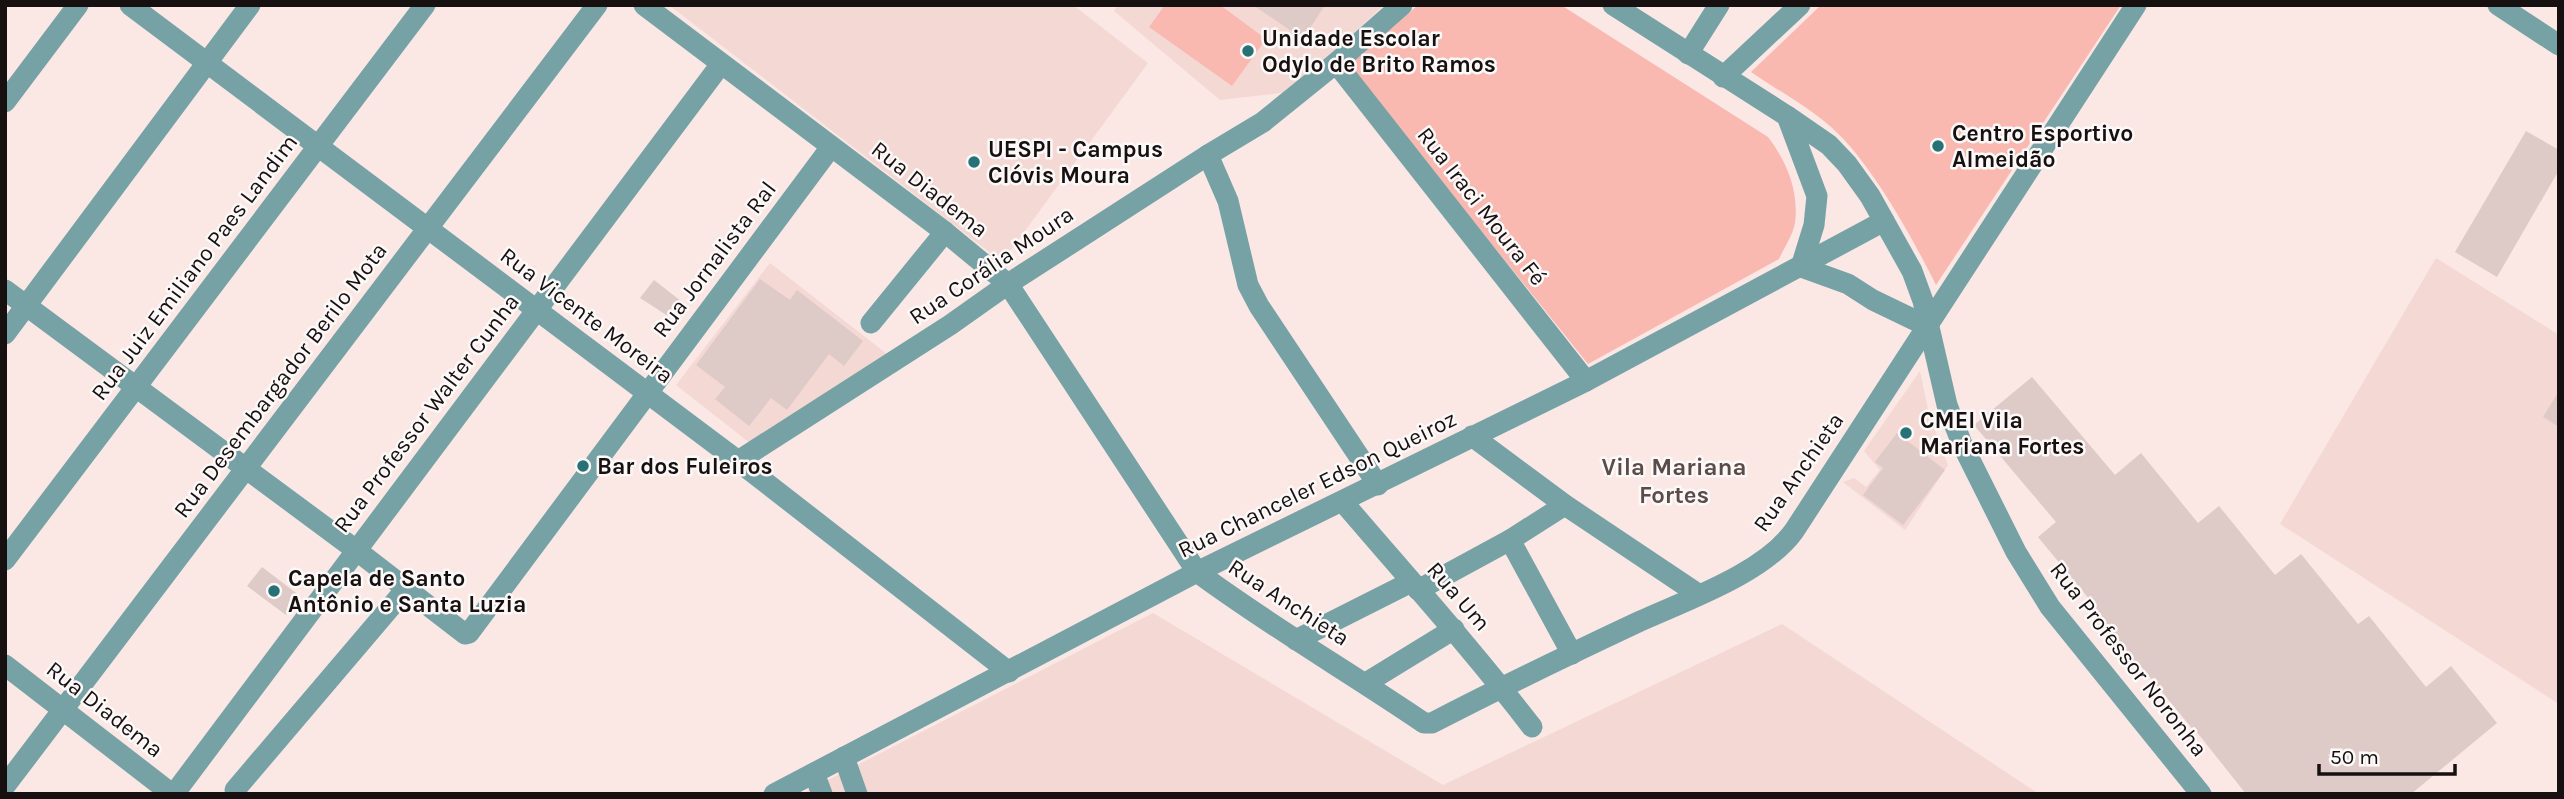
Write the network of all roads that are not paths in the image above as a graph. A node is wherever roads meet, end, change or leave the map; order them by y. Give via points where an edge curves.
1 (78, 5) edge
2 (130, 5) edge
3 (250, 5) edge
4 (425, 5) edge
5 (597, 5) edge
6 (645, 5) edge
7 (1402, 5) edge
8 (1613, 5) edge
9 (1719, 5) edge
10 (1800, 5) edge
11 (2136, 5) edge
12 (2498, 5) edge
13 (2529, 14) edge
14 (2559, 45) edge
15 (1688, 54) junction
16 (207, 62) junction
17 (1336, 63) junction
18 (721, 64) junction
19 (1723, 77) junction
20 (5, 102) edge
21 (1787, 116) junction
22 (318, 147) junction
23 (831, 147) junction
24 (1208, 155) junction
25 (1884, 221) junction
26 (428, 229) junction
27 (945, 232) junction
28 (1801, 267) junction
29 (1008, 284) junction
30 (5, 289) edge
31 (27, 306) junction
32 (536, 310) junction
33 (871, 323) dead end
34 (1927, 326) junction
35 (5, 334) edge
36 (1586, 381) junction
37 (136, 388) junction
38 (647, 392) junction
39 (1472, 436) junction
40 (738, 461) junction
41 (246, 469) junction
42 (1378, 485) junction
43 (1343, 502) junction
44 (1565, 505) junction
45 (1510, 540) junction
46 (356, 550) junction
47 (5, 560) edge
48 (1197, 572) junction
49 (1415, 586) junction
50 (406, 589) junction
51 (1698, 594) junction
52 (1454, 629) junction
53 (1296, 640) junction
54 (1572, 654) junction
55 (5, 665) edge
56 (1009, 672) junction
57 (1366, 683) junction
58 (1501, 687) junction
59 (64, 710) junction
60 (1532, 726) dead end
61 (844, 757) junction
62 (814, 773) junction
63 (5, 786) edge
64 (235, 790) dead end
65 (173, 794) edge
66 (774, 794) edge
67 (822, 794) edge
68 (857, 794) edge
69 (2201, 794) edge

1 - 20 street
2 - 16 street, Rua Vicente Moreira
3 - 16 street
4 - 22 street, Rua Juiz Emiliano Paes Landim
5 - 26 street, Rua Desembargador Berilo Mota
6 - 18 street, Rua Diadema
7 - 17 street, Rua Corália Moura
8 - 15 street, Rua Professor Noronha
9 - 15 street
10 - 19 street
11 - 34 street, Rua Anchieta
12 - 13 street
13 - 14 street
15 - 19 street, Rua Professor Noronha
16 - 22 street, Rua Vicente Moreira
16 - 31 street
17 - 24 street, Rua Corália Moura via 1263,122
17 - 36 street, Rua Iraci Moura Fé
18 - 23 street, Rua Diadema
18 - 32 street, Rua Professor Walter Cunha
19 - 21 street, Rua Professor Noronha
21 - 25 street, Rua Professor Noronha via 1829,145 1847,164
21 - 28 street via 1817,196
22 - 26 street, Rua Vicente Moreira
22 - 37 street, Rua Juiz Emiliano Paes Landim
23 - 27 street, Rua Diadema
23 - 38 street, Rua Jornalista Ral
24 - 29 street, Rua Corália Moura
24 - 42 street via 1228,201 1253,296
25 - 28 street, Rua Chanceler Edson Queiroz
25 - 34 street, Rua Professor Noronha via 1912,271
26 - 32 street, Rua Vicente Moreira
26 - 41 street, Rua Desembargador Berilo Mota
27 - 29 street, Rua Diadema
27 - 33 street
28 - 34 street via 1848,284
28 - 36 street, Rua Chanceler Edson Queiroz
29 - 40 street, Rua Corália Moura
29 - 48 street, Rua Diadema
30 - 31 street
31 - 35 street
31 - 37 street
32 - 38 street, Rua Vicente Moreira
32 - 46 street, Rua Professor Walter Cunha
34 - 51 street, Rua Anchieta via 1788,539 1762,562
34 - 69 street, Rua Professor Noronha via 1956,431 2016,552 2050,607
36 - 39 street, Rua Chanceler Edson Queiroz
37 - 41 street
37 - 47 street, Rua Juiz Emiliano Paes Landim
38 - 40 street, Rua Vicente Moreira
38 - 50 street, Rua Jornalista Ral via 469,633 462,634
39 - 42 street, Rua Chanceler Edson Queiroz
39 - 44 street
40 - 56 street, Rua Vicente Moreira
41 - 46 street
41 - 59 street, Rua Desembargador Berilo Mota
42 - 43 street, Rua Chanceler Edson Queiroz
43 - 48 street, Rua Chanceler Edson Queiroz
43 - 49 street, Rua Um
44 - 45 street
44 - 51 street
45 - 49 street
45 - 54 street
46 - 50 street
46 - 65 street, Rua Professor Walter Cunha
48 - 53 street, Rua Anchieta
48 - 56 street, Rua Chanceler Edson Queiroz
49 - 52 street, Rua Um
49 - 53 street
50 - 64 street
51 - 54 street, Rua Anchieta
52 - 57 street
52 - 58 street, Rua Um
53 - 57 street, Rua Anchieta
54 - 58 street, Rua Anchieta
55 - 59 street, Rua Diadema
56 - 61 street, Rua Chanceler Edson Queiroz
57 - 58 street, Rua Anchieta via 1424,723
58 - 60 street, Rua Um
59 - 63 street, Rua Desembargador Berilo Mota
59 - 65 street, Rua Diadema
61 - 62 street, Rua Chanceler Edson Queiroz
61 - 68 street
62 - 66 street, Rua Chanceler Edson Queiroz
62 - 67 street

